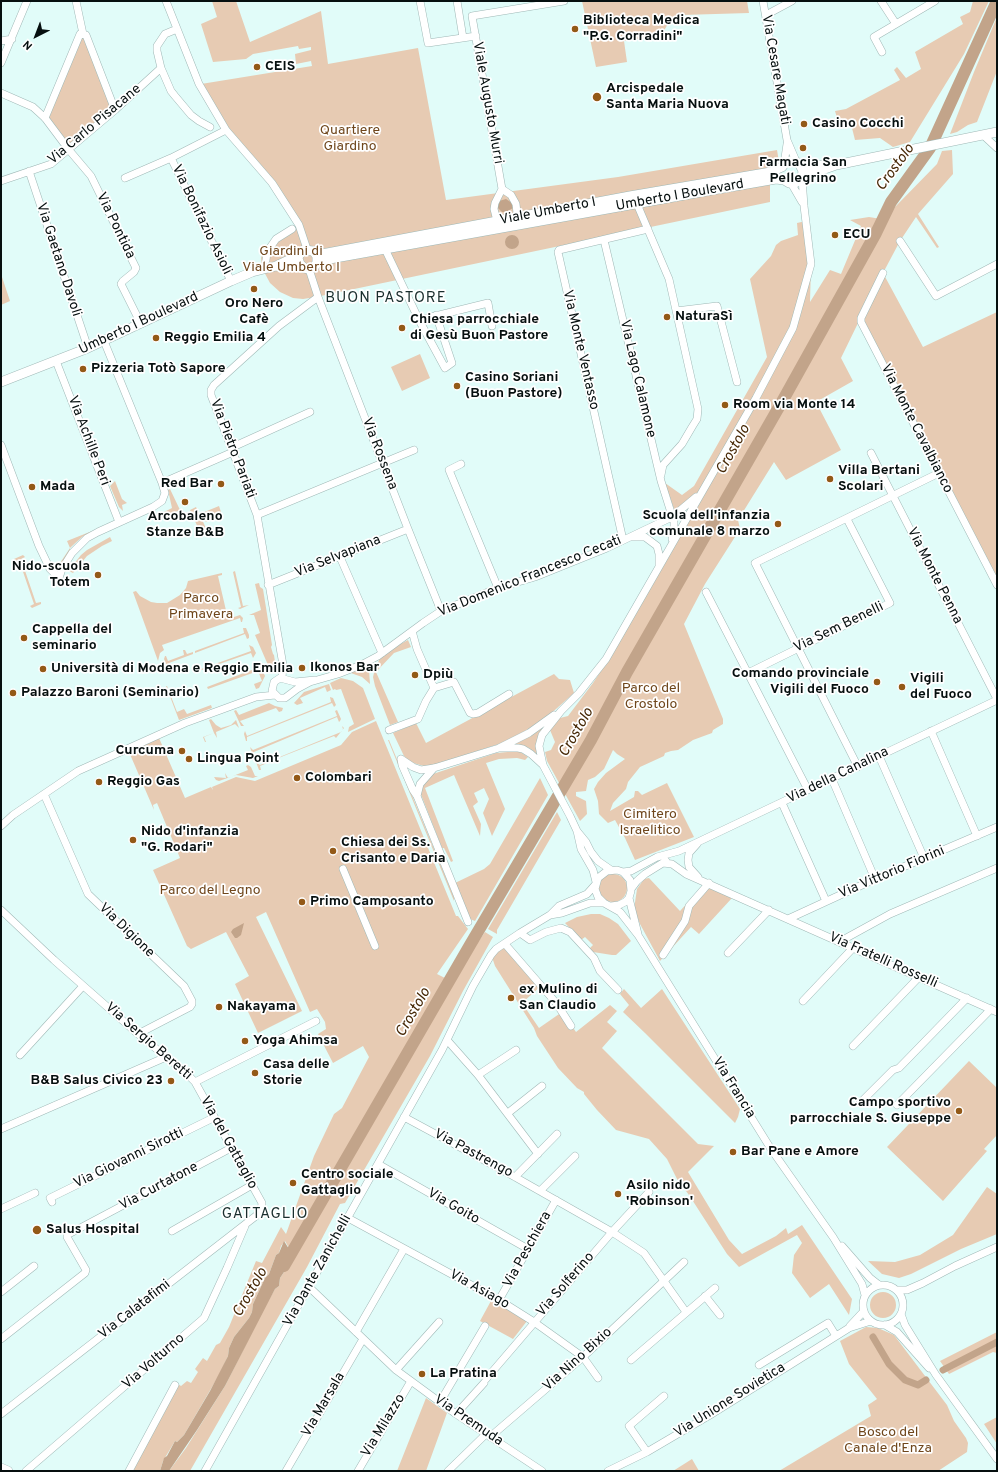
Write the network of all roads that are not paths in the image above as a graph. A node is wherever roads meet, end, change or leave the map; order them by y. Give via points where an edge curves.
1 (27, 1) edge
2 (76, 1) edge
3 (166, 1) edge
4 (420, 1) edge
5 (457, 1) edge
6 (564, 1) edge
7 (763, 1) edge
8 (792, 1) edge
9 (881, 1) edge
10 (935, 1) edge
11 (526, 4) edge
12 (766, 15) junction
13 (896, 24) junction
14 (177, 29) junction
15 (83, 34) junction
16 (476, 36) junction
17 (464, 38) junction
18 (12, 39) junction
19 (1, 41) edge
20 (882, 52) dead end
21 (1, 63) edge
22 (161, 68) junction
23 (1, 93) edge
24 (116, 110) junction
25 (45, 118) junction
26 (210, 126) dead end
27 (226, 130) junction
28 (997, 132) edge
29 (983, 135) junction
30 (787, 140) junction
31 (997, 148) edge
32 (69, 150) junction
33 (171, 158) junction
34 (799, 164) junction
35 (836, 165) junction
36 (783, 166) junction
37 (29, 171) junction
38 (125, 178) dead end
39 (802, 178) junction
40 (1, 181) edge
41 (787, 182) junction
42 (502, 189) junction
43 (637, 204) junction
44 (804, 206) junction
45 (517, 213) dead end
46 (496, 217) dead end
47 (292, 229) dead end
48 (648, 229) junction
49 (604, 240) junction
50 (900, 241) dead end
51 (385, 249) junction
52 (311, 251) junction
53 (299, 255) junction
54 (266, 260) dead end
55 (317, 263) junction
56 (997, 264) edge
57 (276, 266) junction
58 (305, 268) junction
59 (883, 273) dead end
60 (231, 281) junction
61 (318, 297) junction
62 (676, 311) junction
63 (436, 315) junction
64 (419, 320) junction
65 (141, 324) junction
66 (492, 326) dead end
67 (104, 341) junction
68 (88, 348) junction
69 (56, 361) junction
70 (1, 382) edge
71 (737, 382) dead end
72 (310, 412) dead end
73 (1, 445) edge
74 (414, 450) dead end
75 (233, 452) junction
76 (871, 453) dead end
77 (383, 463) junction
78 (461, 464) dead end
79 (939, 473) junction
80 (661, 481) junction
81 (162, 483) junction
82 (701, 493) junction
83 (893, 495) junction
84 (256, 514) junction
85 (672, 517) junction
86 (847, 519) junction
87 (119, 522) junction
88 (408, 529) junction
89 (627, 538) junction
90 (671, 545) junction
91 (340, 557) junction
92 (660, 565) junction
93 (268, 585) junction
94 (997, 585) edge
95 (498, 588) junction
96 (706, 592) dead end
97 (441, 611) junction
98 (412, 631) junction
99 (798, 649) junction
100 (382, 653) junction
101 (748, 673) junction
102 (285, 679) junction
103 (315, 680) junction
104 (272, 686) junction
105 (434, 688) junction
106 (291, 693) junction
107 (509, 694) dead end
108 (275, 695) junction
109 (256, 697) junction
110 (997, 699) edge
111 (561, 711) junction
112 (389, 730) dead end
113 (931, 731) junction
114 (499, 748) junction
115 (879, 756) junction
116 (543, 765) junction
117 (858, 767) junction
118 (434, 768) junction
119 (832, 779) junction
120 (808, 790) junction
121 (44, 794) junction
122 (417, 796) junction
123 (782, 803) junction
124 (1, 826) edge
125 (997, 827) edge
126 (577, 831) junction
127 (977, 836) junction
128 (698, 842) junction
129 (679, 851) junction
130 (924, 858) junction
131 (663, 863) junction
132 (997, 868) edge
133 (343, 869) dead end
134 (611, 870) junction
135 (623, 872) junction
136 (699, 879) junction
137 (875, 879) junction
138 (596, 883) junction
139 (709, 883) junction
140 (632, 889) junction
141 (629, 898) junction
142 (826, 901) junction
143 (607, 904) junction
144 (1, 910) edge
145 (769, 910) junction
146 (550, 915) junction
147 (788, 919) junction
148 (468, 922) dead end
149 (520, 933) junction
150 (638, 935) junction
151 (839, 942) junction
152 (505, 944) junction
153 (375, 946) dead end
154 (853, 948) junction
155 (728, 953) dead end
156 (663, 955) dead end
157 (919, 977) junction
158 (83, 986) junction
159 (618, 990) dead end
160 (967, 998) junction
161 (803, 1001) dead end
162 (994, 1011) edge
163 (316, 1021) dead end
164 (571, 1026) dead end
165 (138, 1034) junction
166 (447, 1040) junction
167 (853, 1046) dead end
168 (516, 1050) dead end
169 (20, 1055) dead end
170 (166, 1057) junction
171 (478, 1075) junction
172 (194, 1082) junction
173 (542, 1086) dead end
174 (860, 1103) dead end
175 (897, 1105) dead end
176 (508, 1114) junction
177 (213, 1118) junction
178 (404, 1118) junction
179 (1, 1129) edge
180 (557, 1134) dead end
181 (231, 1148) junction
182 (538, 1154) junction
183 (575, 1156) dead end
184 (378, 1164) junction
185 (515, 1177) junction
186 (252, 1185) junction
187 (540, 1191) junction
188 (35, 1192) dead end
189 (649, 1192) dead end
190 (556, 1200) junction
191 (52, 1202) dead end
192 (262, 1203) joint
193 (1, 1209) edge
194 (348, 1218) junction
195 (245, 1225) junction
196 (172, 1231) dead end
197 (612, 1232) junction
198 (833, 1237) junction
199 (997, 1247) edge
200 (528, 1249) junction
201 (404, 1250) junction
202 (684, 1262) dead end
203 (34, 1266) dead end
204 (664, 1280) junction
205 (923, 1283) junction
206 (879, 1285) junction
207 (310, 1287) junction
208 (715, 1288) dead end
209 (897, 1290) junction
210 (1, 1292) edge
211 (865, 1295) junction
212 (705, 1296) junction
213 (499, 1300) junction
214 (903, 1301) junction
215 (864, 1311) junction
216 (686, 1312) junction
217 (901, 1314) junction
218 (720, 1315) dead end
219 (871, 1321) junction
220 (438, 1322) dead end
221 (534, 1322) junction
222 (885, 1325) junction
223 (485, 1326) dead end
224 (849, 1328) junction
225 (356, 1332) junction
226 (836, 1336) junction
227 (1, 1339) edge
228 (363, 1339) junction
229 (788, 1348) junction
230 (583, 1357) junction
231 (631, 1360) dead end
232 (795, 1361) junction
233 (759, 1365) dead end
234 (396, 1370) junction
235 (936, 1375) junction
236 (598, 1378) dead end
237 (411, 1381) junction
238 (175, 1385) dead end
239 (664, 1396) dead end
240 (440, 1402) junction
241 (1, 1414) edge
242 (456, 1414) junction
243 (488, 1436) junction
244 (647, 1452) junction
245 (997, 1459) edge
246 (1, 1468) edge
247 (8, 1471) edge
248 (26, 1471) edge
249 (129, 1471) edge
250 (205, 1471) edge
251 (286, 1471) edge
252 (358, 1471) edge
253 (448, 1471) edge
254 (542, 1471) edge
255 (608, 1471) edge

1 - 18 street
2 - 15 street
3 - 14 street
4 - 17 street via 428,43
5 - 17 street, Viale Augusto Murri
6 - 11 street
7 - 12 street, Via Cesare Magati
8 - 12 street
9 - 13 street
10 - 13 street
11 - 16 street, Viale Augusto Murri via 472,16
12 - 30 street, Via Cesare Magati
13 - 20 street via 874,37
14 - 22 street via 165,34 157,46
14 - 27 street via 199,84
15 - 24 street via 86,35
15 - 25 street via 80,34
16 - 17 street
16 - 42 street, Viale Augusto Murri
18 - 19 street
18 - 21 street
22 - 24 street, Via Carlo Pisacane
22 - 26 street via 175,96 195,118
23 - 25 street via 33,108
24 - 32 street, Via Carlo Pisacane
25 - 32 street
27 - 33 street
27 - 52 street via 272,183 299,225
28 - 29 main road
29 - 31 street
29 - 35 main road
30 - 34 street, Via Cesare Magati
30 - 36 street, Via Cesare Magati
32 - 37 street, Via Carlo Pisacane via 49,165
32 - 65 street, Via Pontida via 91,176 136,268 121,284
33 - 38 street
33 - 60 street, Via Bonifazio Asioli
34 - 35 main road, Viale Umberto I
34 - 36 main road, Viale Umberto I via 788,162
34 - 39 main road via 803,171
35 - 39 main road
36 - 41 main road via 781,175
36 - 52 main road, Viale Umberto I via 771,172 322,254
37 - 40 street, Via Carlo Pisacane
37 - 68 street, Via Gaetano Davoli
39 - 41 main road via 797,183
39 - 44 street
41 - 43 main road, Umberto I Boulevard via 776,179
41 - 44 street
42 - 45 street via 511,195
42 - 46 street via 495,203
43 - 48 street
43 - 51 main road, Umberto I Boulevard
44 - 82 street via 811,264 793,328
47 - 54 street via 276,239 267,252
48 - 49 street, Via Monte Ventasso
48 - 62 street via 669,279
49 - 80 street, Via Lago Calamone
49 - 89 street, Via Monte Ventasso via 558,252
50 - 56 street via 936,296
51 - 55 main road, Umberto I Boulevard
51 - 64 street
52 - 53 main road via 304,250
52 - 55 main road via 318,257
53 - 57 main road, Umberto I Boulevard
53 - 58 main road via 298,262
55 - 58 main road via 314,267
57 - 58 main road, Umberto I Boulevard
57 - 60 main road, Umberto I Boulevard
58 - 61 street
59 - 79 street, Via Monte Cavalbianco via 861,322
60 - 65 main road, Umberto I Boulevard
61 - 75 street, Via Pietro Pariati via 279,326 212,387 211,395
61 - 77 street, Via Rossena
62 - 71 street via 717,306
62 - 80 street via 698,414 687,437 661,470
63 - 64 street
63 - 64 street via 452,363 445,368
63 - 66 street via 488,303
65 - 67 main road, Umberto I Boulevard
67 - 68 main road, Umberto I Boulevard
67 - 81 street
68 - 69 main road, Umberto I Boulevard
69 - 70 main road, Umberto I Boulevard
69 - 87 street, Via Achille Peri
72 - 75 street via 235,446
73 - 87 street via 46,563 59,578 62,569 84,541
74 - 77 street
75 - 81 street
75 - 84 street, Via Pietro Pariati
76 - 83 street, Via Monte Penna
77 - 84 street
77 - 88 street, Via Rossena
78 - 95 street via 449,470
79 - 83 street
79 - 94 street, Via Monte Cavalbianco
80 - 85 street, Via Lago Calamone
81 - 87 street via 165,493 161,502
82 - 85 street, Via Domenico Francesco Cecati
82 - 90 street
83 - 86 street
83 - 110 street, Via Monte Penna
84 - 93 street, Via Pietro Pariati
85 - 89 street, Via Domenico Francesco Cecati
85 - 90 street, Via Lago Calamone via 674,526
86 - 99 street, Via Sem Benelli via 890,603
86 - 99 street via 755,563
88 - 91 street, Via Selvapiana
88 - 97 street, Via Rossena
89 - 92 street via 641,536 653,542 658,550
89 - 95 street, Via Domenico Francesco Cecati via 583,559
90 - 92 street
91 - 93 street, Via Selvapiana
91 - 100 street
92 - 111 street via 606,659 580,693
93 - 102 street, Via Pietro Pariati
95 - 97 street, Via Domenico Francesco Cecati
96 - 101 street
97 - 98 street, Via Domenico Francesco Cecati
98 - 100 street, Via Domenico Francesco Cecati
98 - 105 street
99 - 101 street, Via Sem Benelli
99 - 117 street
100 - 103 street, Via Domenico Francesco Cecati via 361,665
101 - 120 street
102 - 103 street via 295,682
102 - 104 street via 276,680
102 - 106 street via 292,685
103 - 106 street
104 - 108 street
104 - 109 street
105 - 107 street via 454,682 470,713 473,714
105 - 112 street via 418,719
106 - 108 street via 285,698
108 - 109 street
109 - 121 street via 122,750 78,771
110 - 113 street, Via della Canalina
111 - 114 street via 529,733
111 - 116 street via 541,739
113 - 115 street, Via della Canalina
113 - 127 street
114 - 116 street via 523,749
114 - 118 street
115 - 117 street, Via della Canalina
115 - 130 street
116 - 126 street
117 - 119 street, Via della Canalina
118 - 122 street via 420,784
118 - 122 street via 420,770 402,759 402,765
119 - 120 street, Via della Canalina
119 - 137 street
120 - 123 street, Via della Canalina
121 - 124 street
121 - 165 street, Via Digione via 88,894 184,986 192,1001 191,1006
122 - 148 street
123 - 128 street, Via della Canalina
123 - 142 street
125 - 127 street, Via Vittorio Fiorini
126 - 134 street via 598,861
126 - 138 street, Via Francia via 579,844 593,870
127 - 130 street, Via Vittorio Fiorini
128 - 129 street, Via della Canalina
128 - 136 street via 689,853 688,860 689,867
129 - 131 street, Via della Canalina
129 - 135 street, Via della Canalina via 656,857 631,871
130 - 137 street, Via Vittorio Fiorini
131 - 136 street, Via Fratelli Rosselli via 672,864
131 - 140 street, Via della Canalina via 645,874
132 - 151 street via 890,914
133 - 153 street
134 - 135 street
134 - 138 street via 600,875
135 - 140 street via 630,880
136 - 139 street, Via Fratelli Rosselli
137 - 142 street, Via Vittorio Fiorini
138 - 143 street, Via Francia via 598,897
138 - 146 street via 587,894 559,906
139 - 145 street, Via Fratelli Rosselli
139 - 156 street via 689,906 685,921
140 - 141 street
141 - 143 street via 622,904
141 - 150 street, Via Francia
142 - 147 street, Via Vittorio Fiorini
143 - 146 street via 590,903
143 - 150 street, Via Francia via 620,912
144 - 158 street, Via Sergio Beretti
145 - 147 street, Via Fratelli Rosselli
145 - 155 street
146 - 149 street, Via Dante Zanichelli
147 - 151 street, Via Fratelli Rosselli
149 - 152 street, Via Dante Zanichelli
149 - 159 street via 530,940 561,928 570,932
150 - 198 street, Via Francia via 771,1149
151 - 154 street, Via Fratelli Rosselli
152 - 164 street via 557,1004
152 - 166 street, Via Dante Zanichelli via 496,949 485,964
154 - 157 street, Via Fratelli Rosselli
154 - 161 street
157 - 160 street, Via Fratelli Rosselli
157 - 167 street
158 - 165 street, Via Sergio Beretti
158 - 169 street
160 - 162 street, Via Fratelli Rosselli
160 - 174 street via 899,1068 893,1070
162 - 175 street
163 - 172 street, Via Sergio Beretti
165 - 170 street, Via Sergio Beretti
166 - 171 street
166 - 178 street, Via Dante Zanichelli
168 - 171 street
170 - 172 street, Via Sergio Beretti
170 - 179 street
171 - 176 street
172 - 177 street, Via del Gattaglio
173 - 176 street
176 - 182 street
177 - 181 street, Via del Gattaglio
177 - 191 street, Via Giovanni Sirotti via 50,1198
178 - 184 street, Via Dante Zanichelli
178 - 185 street, Via Pastrengo
180 - 182 street
181 - 186 street, Via del Gattaglio
181 - 227 street, Via Curtatone via 67,1235 86,1270 85,1273
182 - 185 street
183 - 187 street
184 - 194 street, Via Dante Zanichelli
184 - 200 street, Via Goito
185 - 187 street, Via Pastrengo
186 - 192 street, Via del Gattaglio
186 - 196 street
187 - 190 street, Via Pastrengo
188 - 193 street
189 - 197 street, Via Solferino
190 - 197 street, Via Pastrengo
190 - 200 street, Via Peschiera
192 - 195 street, Via Calatafimi via 261,1212
194 - 201 street, Via Asiago
194 - 207 street, Via Dante Zanichelli
195 - 241 street, Via Calatafimi
195 - 248 street, Via Volturno via 204,1318
197 - 204 street, Via Pastrengo via 644,1252
197 - 221 street, Via Solferino
198 - 206 street, Via Francia
198 - 211 street, Via Francia via 862,1284
199 - 205 street
200 - 213 street, Via Peschiera
201 - 213 street, Via Asiago
201 - 225 street
202 - 204 street, Via Nino Bixio
203 - 210 street
204 - 216 street
204 - 230 street, Via Nino Bixio
205 - 209 street via 907,1290
205 - 214 street
206 - 209 street, Via Francia
206 - 211 street
207 - 225 street, Via Premuda
207 - 250 street, Via Dante Zanichelli
208 - 212 street
209 - 214 street
211 - 215 street, Via Francia
212 - 216 street
212 - 218 street
213 - 221 street, Via Asiago
214 - 217 street
215 - 219 street
215 - 224 street, Via Unione Sovietica
216 - 231 street
217 - 222 street
217 - 235 street via 911,1336
219 - 222 street
219 - 224 street, Via Unione Sovietica
220 - 234 street
221 - 230 street, Via Asiago
221 - 242 street, Via Solferino
222 - 235 street via 897,1332
223 - 240 street
224 - 226 street, Via Unione Sovietica
225 - 228 street, Via Premuda
226 - 229 street via 828,1323
226 - 232 street, Via Unione Sovietica
228 - 234 street, Via Premuda
228 - 251 street, Via Marsala
229 - 232 street
229 - 233 street
230 - 236 street, Via Asiago
230 - 243 street, Via Nino Bixio
232 - 244 street, Via Unione Sovietica
234 - 237 street, Via Premuda
235 - 245 street
237 - 240 street, Via Premuda
237 - 252 street, Via Milazzo
238 - 249 street
239 - 244 street via 629,1426
240 - 242 street, Via Premuda
242 - 243 street, Via Premuda
243 - 253 street, Via Nino Bixio
243 - 254 street, Via Premuda
244 - 255 street, Via Unione Sovietica
246 - 247 main road

